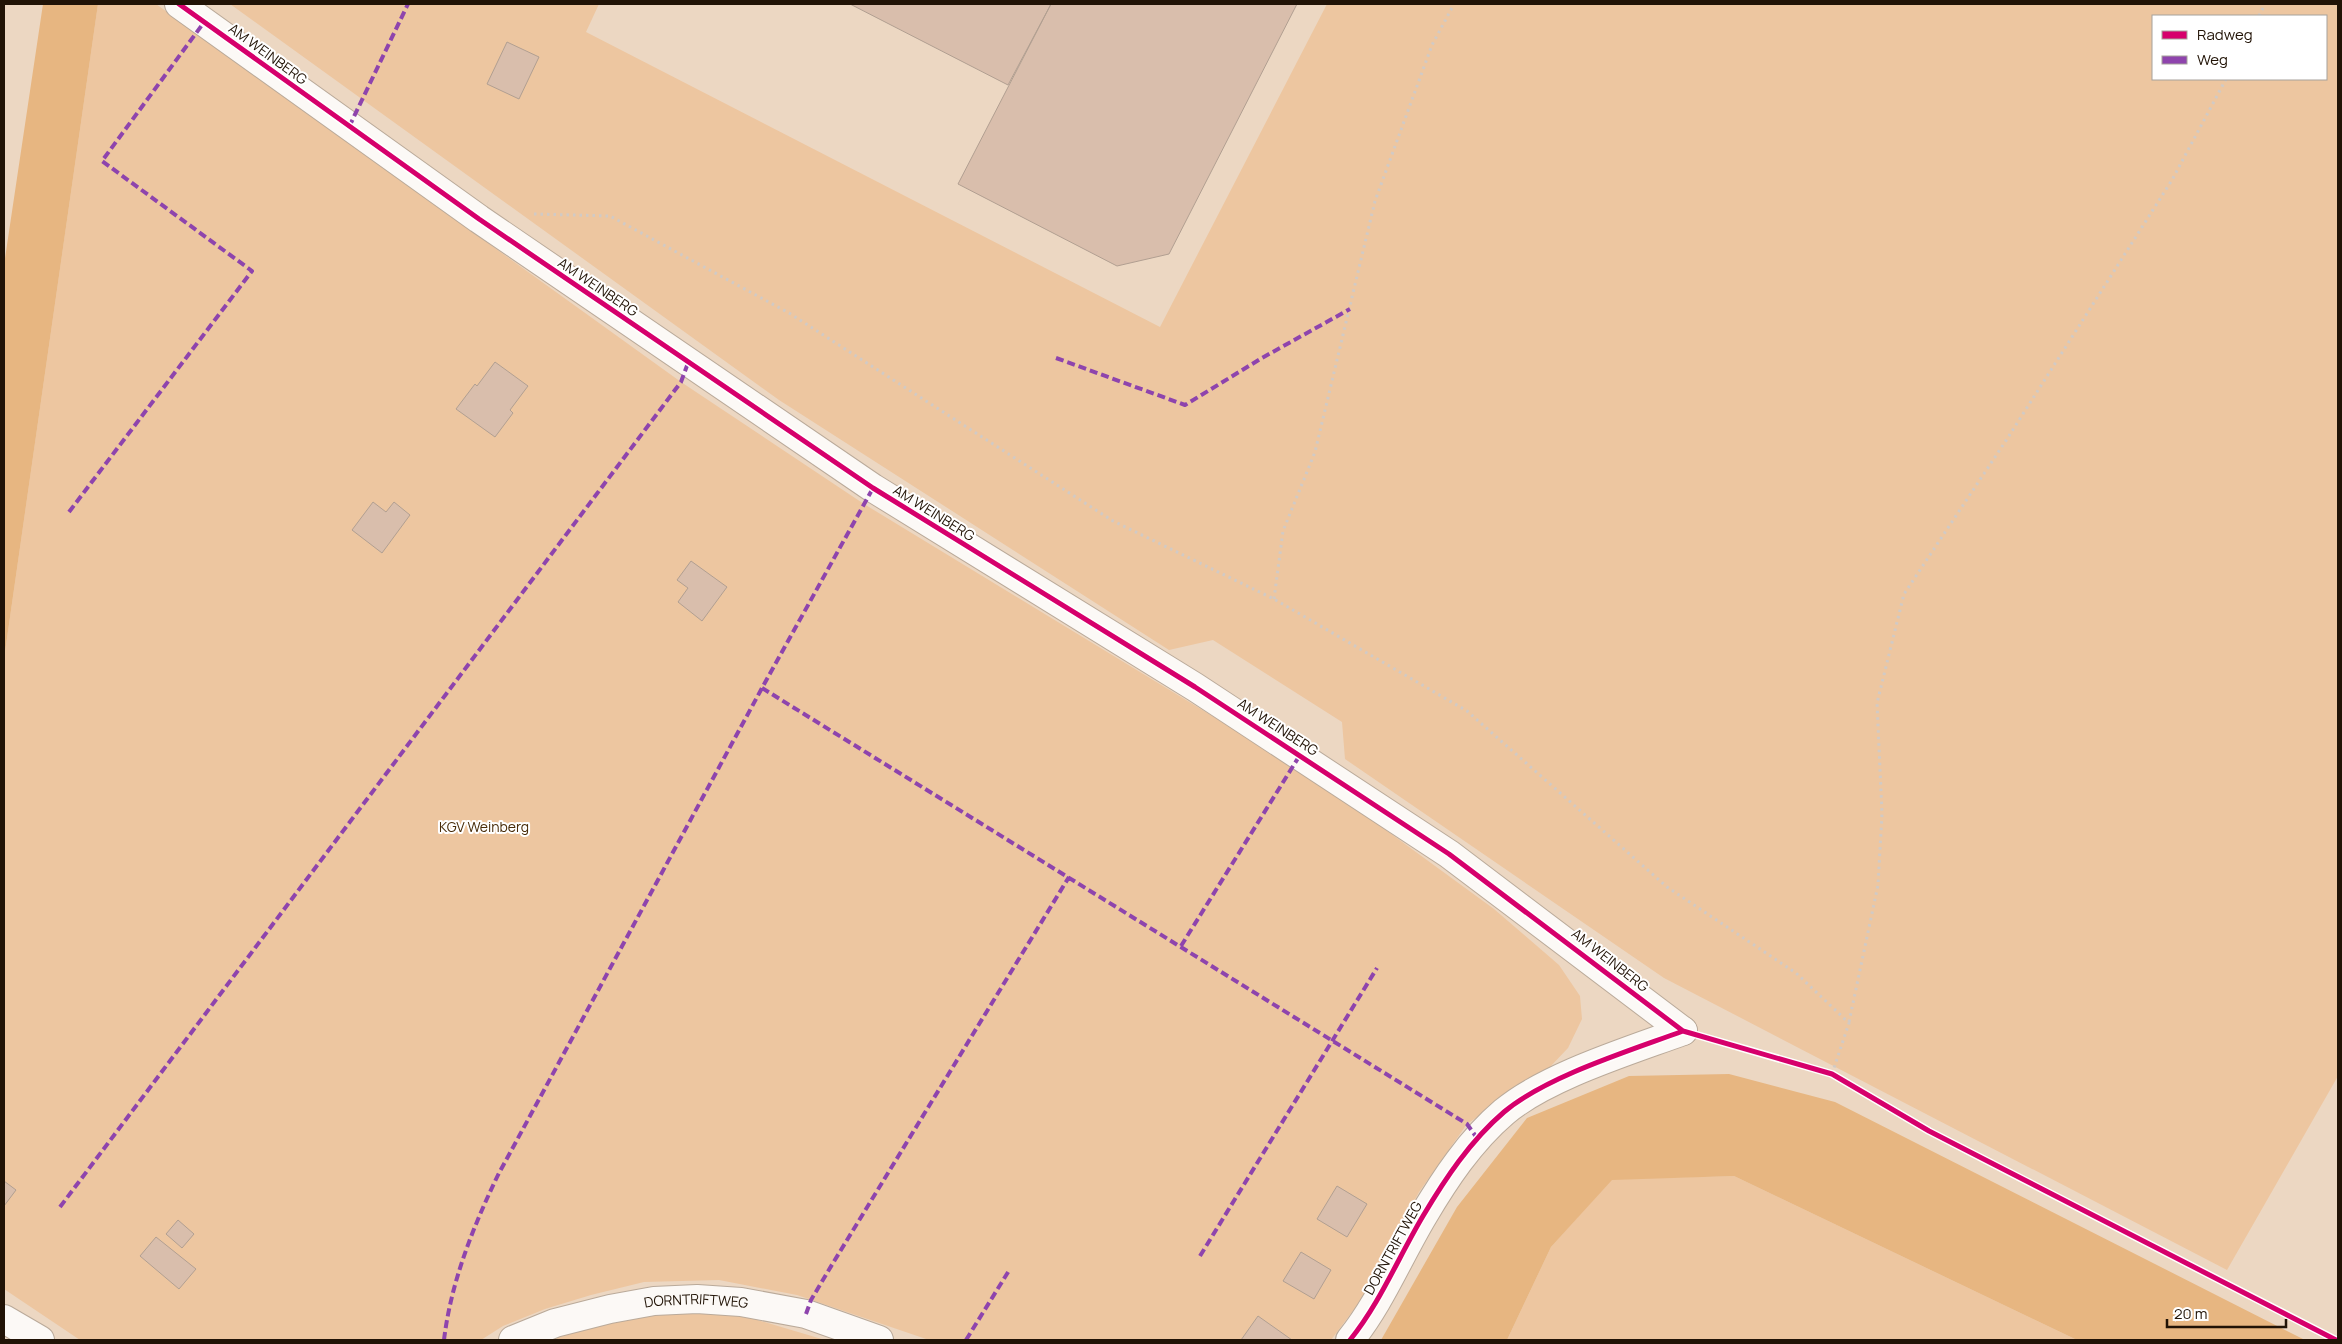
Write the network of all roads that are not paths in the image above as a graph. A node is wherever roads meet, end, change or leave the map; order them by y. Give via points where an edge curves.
1 (179, 4) edge
2 (1683, 1031) joint
3 (4, 1318) edge
4 (40, 1340) edge
5 (513, 1340) edge
6 (879, 1340) edge
7 (1350, 1340) edge

1 - 2 street, AM WEINBERG via 479,219 873,488 1195,686 1449,854
2 - 7 street, DORNTRIFTWEG via 1573,1073 1505,1111 1477,1138 1446,1179 1366,1320
3 - 4 street
5 - 6 street, DORNTRIFTWEG via 555,1323 610,1309 654,1301 697,1299 741,1302 806,1314

